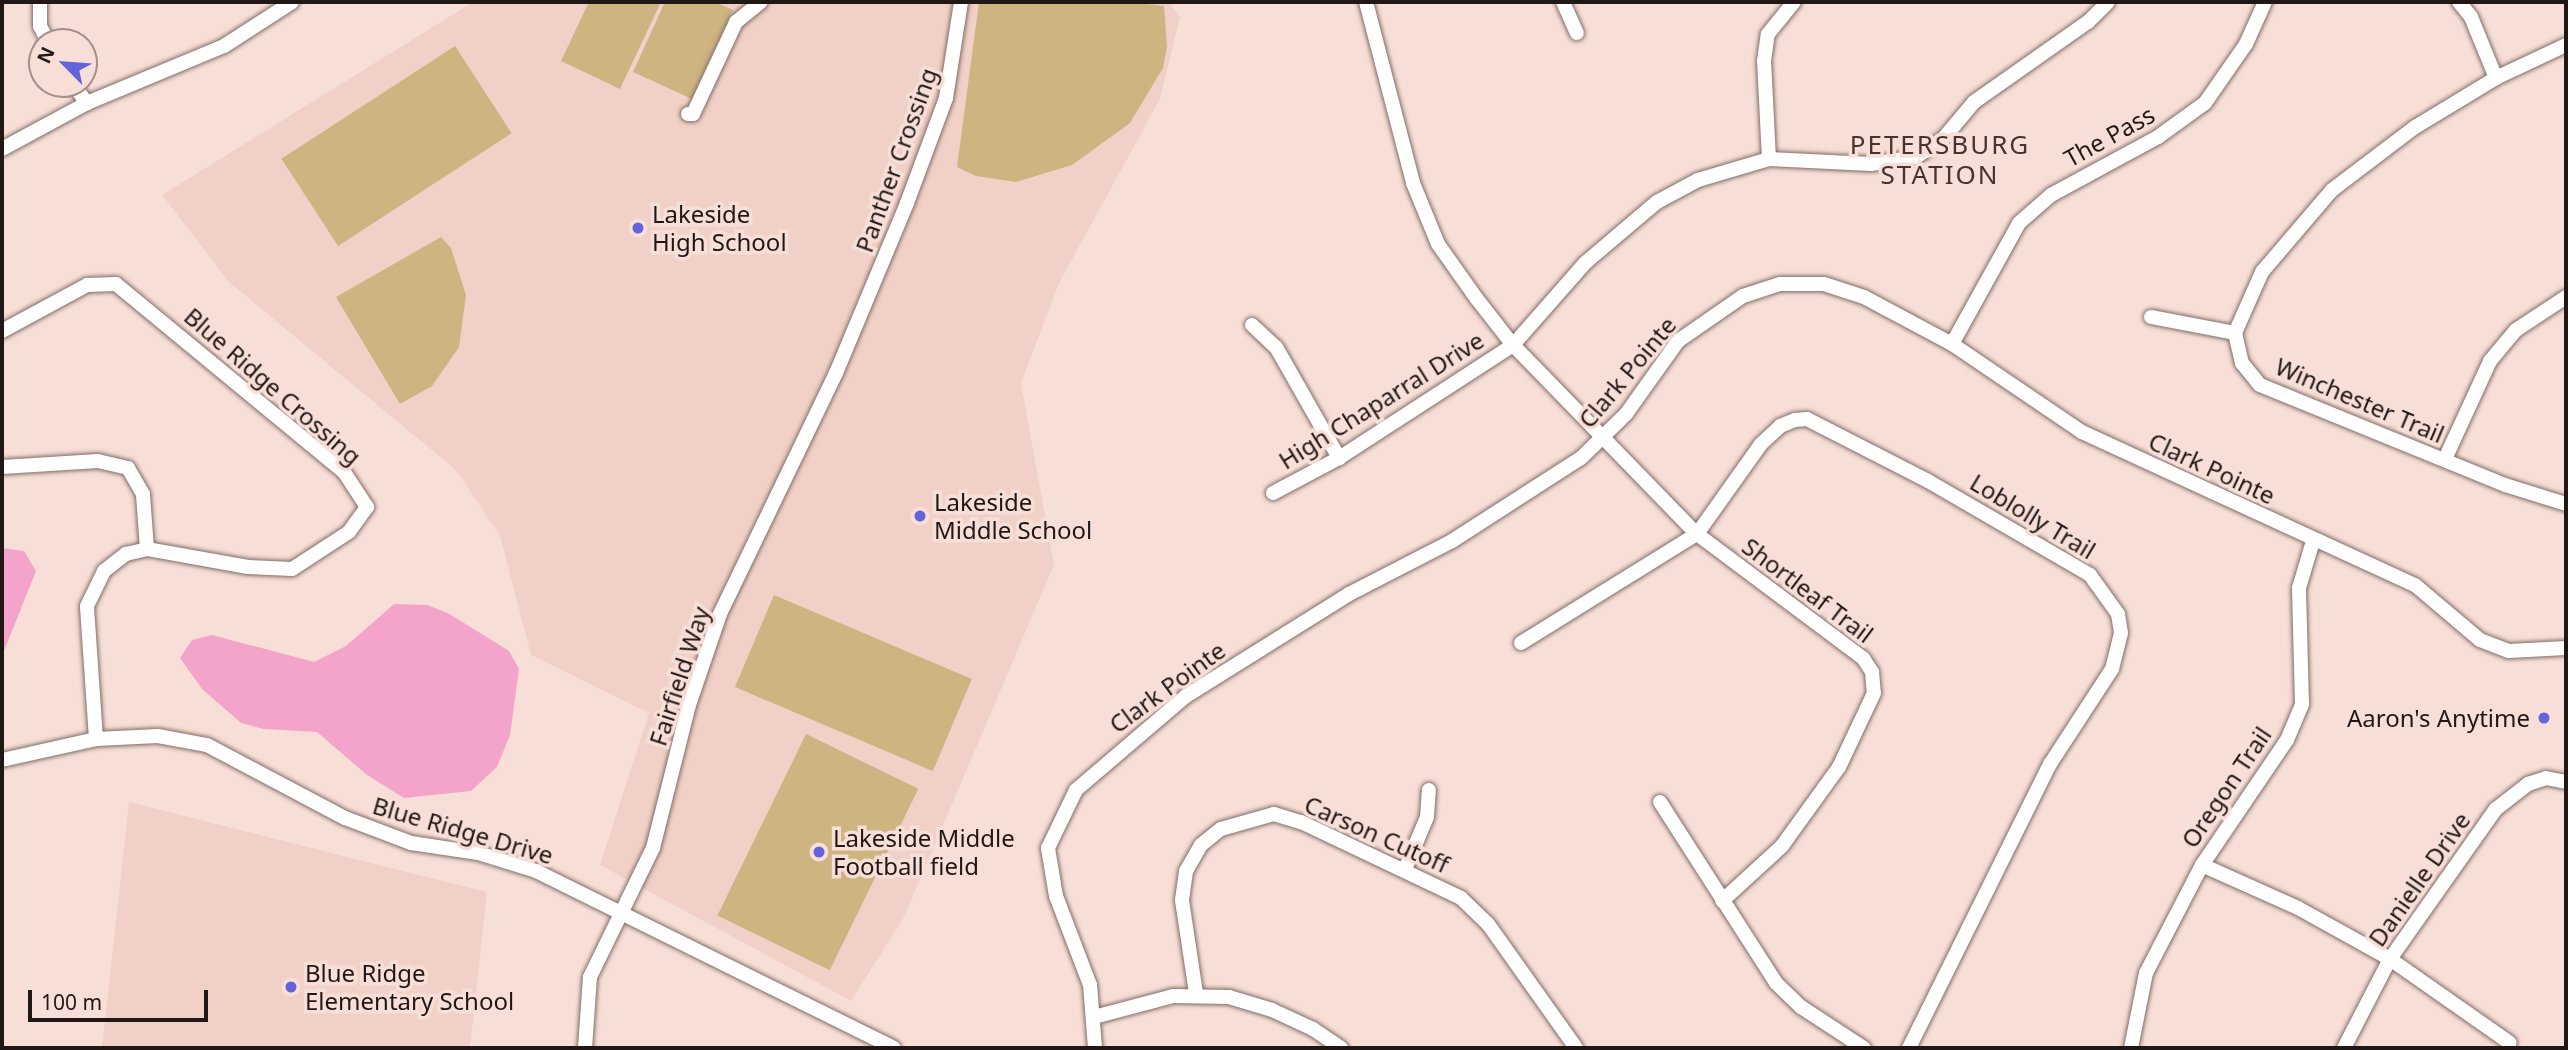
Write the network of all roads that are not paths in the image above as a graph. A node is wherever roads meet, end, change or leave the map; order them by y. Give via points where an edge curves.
1 (40, 2) edge
2 (292, 2) edge
3 (761, 2) edge
4 (961, 2) edge
5 (1366, 2) edge
6 (1563, 2) edge
7 (1794, 2) edge
8 (2108, 2) edge
9 (2264, 2) edge
10 (2459, 2) edge
11 (41, 28) edge
12 (1577, 33) dead end
13 (2566, 45) edge
14 (2496, 78) junction
15 (83, 98) edge
16 (87, 103) junction
17 (688, 114) dead end
18 (2, 149) edge
19 (1769, 159) junction
20 (2566, 297) edge
21 (2151, 317) dead end
22 (1251, 325) dead end
23 (856, 329) joint
24 (2, 331) edge
25 (2235, 333) junction
26 (1952, 344) junction
27 (1513, 345) junction
28 (1605, 437) junction
29 (1339, 458) junction
30 (2445, 459) junction
31 (2, 467) edge
32 (1272, 493) dead end
33 (2566, 505) edge
34 (1697, 534) junction
35 (2313, 541) junction
36 (147, 549) junction
37 (1521, 643) dead end
38 (2566, 648) edge
39 (96, 739) junction
40 (2, 760) edge
41 (2566, 782) edge
42 (1429, 790) dead end
43 (1660, 802) dead end
44 (2202, 865) junction
45 (1405, 869) junction
46 (1722, 901) junction
47 (621, 914) junction
48 (2390, 959) junction
49 (1196, 993) junction
50 (1094, 1017) junction
51 (2510, 1043) dead end
52 (585, 1048) edge
53 (894, 1048) edge
54 (1095, 1048) edge
55 (1341, 1048) edge
56 (1576, 1048) edge
57 (1864, 1048) edge
58 (1909, 1048) edge
59 (2131, 1048) edge
60 (2344, 1048) edge

1 - 11 street
2 - 16 street via 224,46
3 - 17 street via 736,22 693,114
4 - 23 street, Panther Crossing via 955,64 946,98
5 - 27 street, High Chaparral Drive via 1413,183 1438,244
6 - 12 street
7 - 19 street via 1768,34
8 - 19 street, High Chaparral Drive via 2088,23 1974,102 1942,138 1916,157 1871,164
9 - 26 street, The Pass via 2246,44 2205,103 2158,137 2051,194 2019,223
10 - 14 street via 2471,17
13 - 14 street
14 - 25 street via 2415,127 2332,190 2262,272
15 - 16 street
16 - 18 street
19 - 27 street, High Chaparral Drive via 1698,180 1657,202 1585,263
20 - 30 street via 2516,330 2490,361
21 - 25 street
22 - 29 street via 1276,347
23 - 47 street, Fairfield Way via 720,614 689,705 653,848
24 - 36 street, Blue Ridge Crossing via 88,285 116,284 344,472 367,507 349,532 292,569 247,567
25 - 30 street, Winchester Trail via 2242,363 2260,385
26 - 28 street, Clark Pointe via 1864,297 1824,285 1780,284 1732,302 1678,341
26 - 35 street, Clark Pointe via 2082,432
27 - 28 street, High Chaparral Drive
27 - 29 street, High Chaparral Drive
28 - 34 street, Shortleaf Trail
28 - 50 street, Clark Pointe via 1548,481 1452,541 1349,594 1186,695 1076,790 1048,848 1051,875 1090,985
29 - 32 street, High Chaparral Drive
30 - 33 street, Winchester Trail
31 - 36 street via 98,461 128,468 143,494
34 - 37 street, Loblolly Trail
34 - 46 street, Shortleaf Trail via 1863,658 1871,671 1874,693 1861,725 1810,809 1782,846
34 - 58 street, Loblolly Trail via 1761,444 1780,426 1807,419 1928,481 2090,575 2118,614 2121,634 2112,669 2050,764
35 - 38 street, Clark Pointe via 2415,585 2480,640 2509,651
35 - 44 street, Oregon Trail via 2299,588 2302,704 2287,740
36 - 39 street via 126,554 104,571 87,606
39 - 40 street, Blue Ridge Drive
39 - 47 street, Blue Ridge Drive via 158,736 207,745 345,818 411,843 478,853 536,871
41 - 48 street, Danielle Drive via 2546,778 2528,784 2496,809
42 - 45 street via 1427,817
43 - 46 street
44 - 48 street via 2298,908
44 - 59 street, Oregon Trail via 2146,973
45 - 49 street, Carson Cutoff via 1274,814 1221,829 1201,845 1186,871 1182,900
45 - 56 street, Carson Cutoff via 1461,898 1488,924
46 - 57 street via 1776,983 1801,1007
47 - 52 street, Fairfield Way via 590,977
47 - 53 street, Blue Ridge Drive
48 - 51 street
48 - 60 street, Danielle Drive
49 - 50 street
49 - 55 street via 1272,1010
50 - 54 street, Clark Pointe

